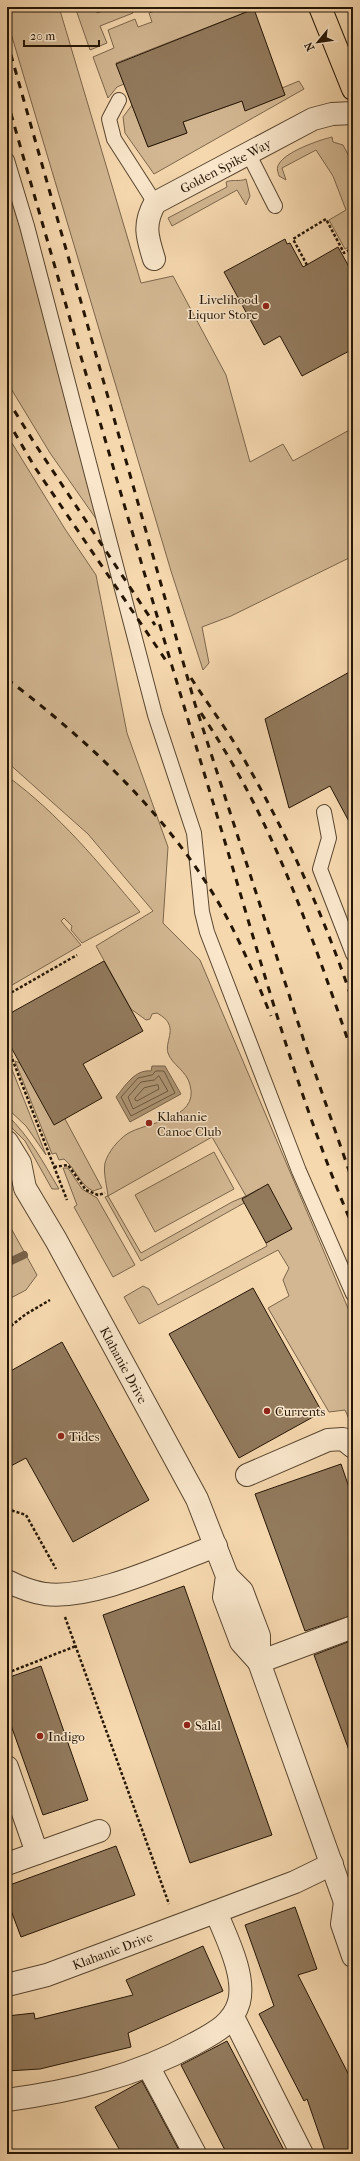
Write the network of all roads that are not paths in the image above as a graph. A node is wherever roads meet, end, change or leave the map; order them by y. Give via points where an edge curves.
1 (320, 7) edge
2 (353, 89) edge
3 (119, 100) dead end
4 (353, 113) edge
5 (248, 153) junction
6 (7, 160) edge
7 (155, 203) junction
8 (275, 206) dead end
9 (154, 259) dead end
10 (324, 812) dead end
11 (353, 954) edge
12 (7, 1142) edge
13 (16, 1183) edge
14 (353, 1294) edge
15 (353, 1446) edge
16 (247, 1474) dead end
17 (216, 1546) junction
18 (7, 1581) edge
19 (353, 1627) edge
20 (259, 1662) junction
21 (7, 1767) edge
22 (99, 1831) dead end
23 (37, 1853) junction
24 (7, 1864) edge
25 (332, 1864) junction
26 (349, 1906) edge
27 (216, 1912) junction
28 (353, 1956) edge
29 (7, 1985) edge
30 (233, 2017) junction
31 (148, 2066) junction
32 (7, 2100) edge
33 (195, 2154) edge
34 (302, 2154) edge

1 - 2 main road
3 - 7 lane via 109,119 114,139
4 - 5 street, Golden Spike Way via 332,114 313,119
5 - 7 street, Golden Spike Way
5 - 8 lane
6 - 14 lane via 27,226 155,715 194,833 202,912 207,932 299,1171
7 - 9 street via 148,215 147,227 148,241
10 - 11 lane via 329,838 320,869
12 - 13 street, Klahanie Drive via 20,1163
13 - 17 street, Klahanie Drive via 60,1246 193,1492
15 - 16 street via 343,1439 328,1440
17 - 18 street via 107,1586 57,1594 37,1592
17 - 20 street, Klahanie Drive via 227,1576 242,1591 245,1598 259,1636
19 - 20 street
20 - 25 street, Klahanie Drive
21 - 23 street
22 - 23 street
23 - 24 street
25 - 26 street, Klahanie Drive
25 - 27 street, Klahanie Drive via 296,1882
26 - 28 street, Klahanie Drive via 342,1924
27 - 29 street, Klahanie Drive via 47,1975
27 - 30 street via 229,1944 240,1983 239,2001
30 - 31 street via 212,2034
30 - 34 street
31 - 32 street via 122,2076 64,2091
31 - 33 street

